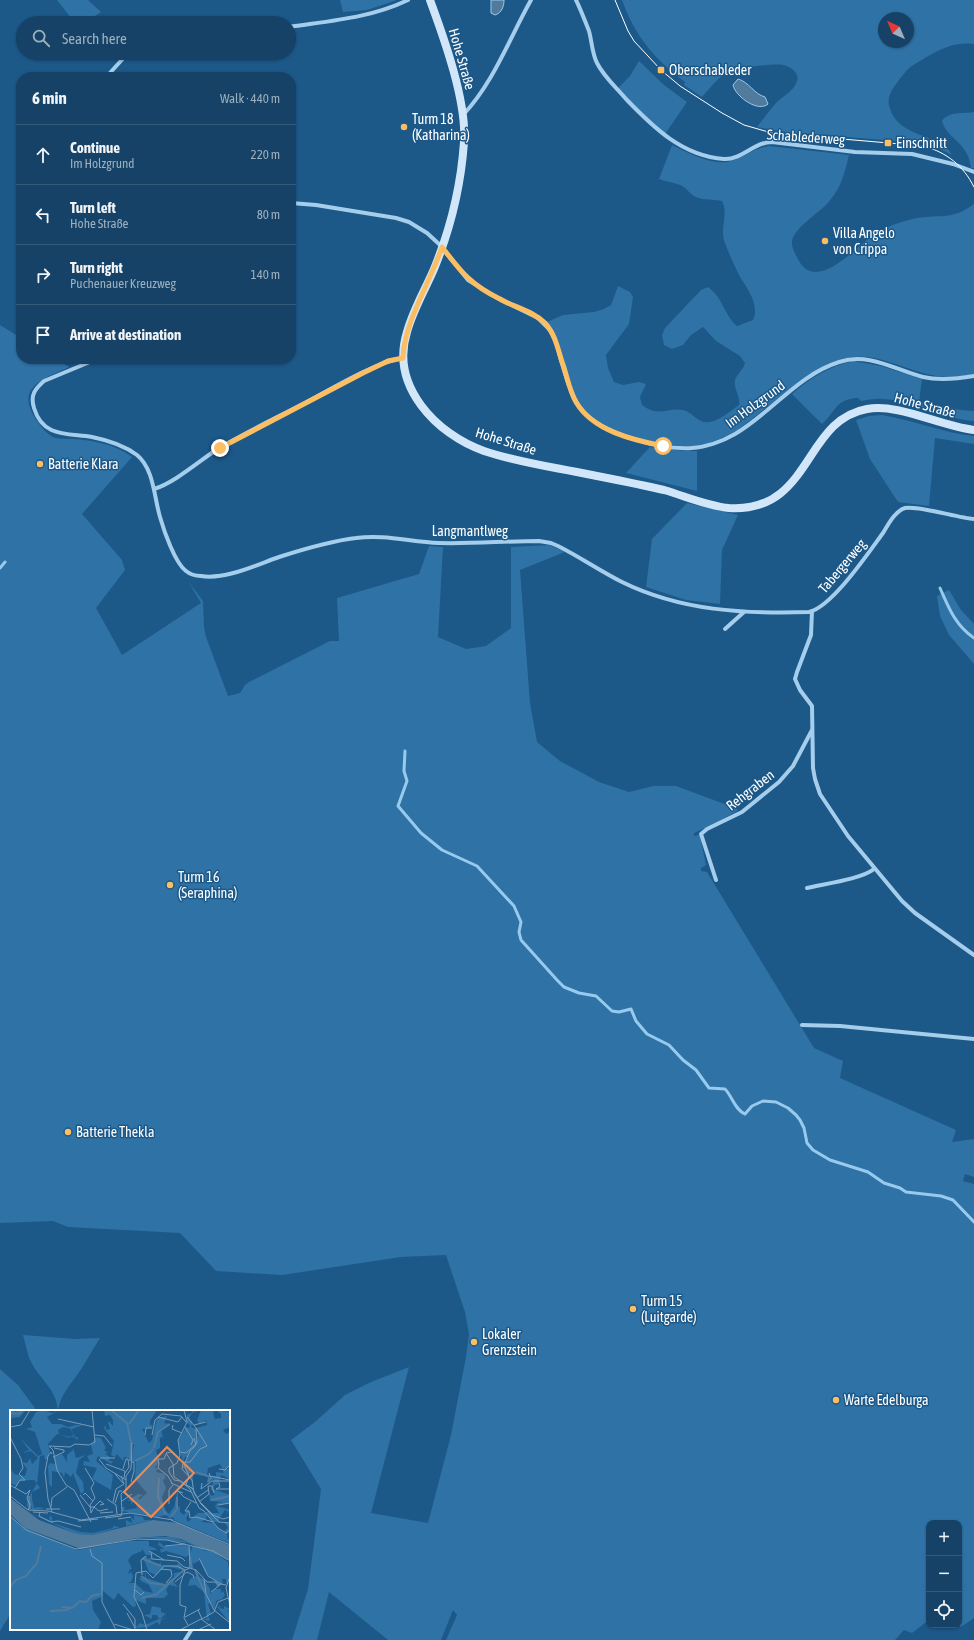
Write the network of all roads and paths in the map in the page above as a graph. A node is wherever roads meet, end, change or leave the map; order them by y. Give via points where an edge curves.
1 (408, 0) edge
2 (430, 0) edge
3 (531, 0) edge
4 (576, 0) edge
5 (296, 26) edge
6 (122, 60) edge
7 (111, 72) edge
8 (463, 115) junction
9 (974, 172) edge
10 (296, 204) edge
11 (442, 247) junction
12 (403, 358) junction
13 (85, 364) edge
14 (974, 376) edge
15 (974, 430) edge
16 (154, 489) junction
17 (974, 519) edge
18 (744, 612) junction
19 (812, 612) junction
20 (725, 629) dead end
21 (813, 728) junction
22 (874, 869) junction
23 (716, 880) dead end
24 (806, 888) dead end
25 (974, 955) edge
26 (802, 1025) dead end
27 (974, 1039) edge
28 (78, 1630) edge
29 (191, 1630) edge
30 (81, 1640) edge
31 (185, 1640) edge

1 - 5 street via 387,10
2 - 8 main road, Hohe Straße
3 - 8 street via 490,80
4 - 9 street, Schablederweg via 589,31 595,57 605,75 655,128 688,149 725,159 764,142 772,142 855,152 912,154
6 - 7 street
8 - 11 main road, Hohe Straße via 465,134 461,167
10 - 11 street, Im Holzgrund via 396,218 428,233
11 - 12 main road, Hohe Straße via 407,331
11 - 14 street, Im Holzgrund via 470,281 545,323 555,339 575,401 582,410 604,427 642,442 694,448 722,440 748,426 828,366 848,360 879,362 910,373 946,380
12 - 15 main road, Hohe Straße via 407,381 419,404 444,428 478,448 501,456 663,490 728,508 761,504 784,491 794,481 829,430 845,417 859,411 874,408 892,409
12 - 16 street via 388,361 324,392 220,448 166,484
13 - 16 street via 44,381 34,390 32,394 35,411 46,426 62,434 92,437 136,454 146,466
16 - 18 street, Langmantlweg via 163,526 182,567 195,575 218,577 316,546 358,537 451,543 544,541 558,546 622,582 655,596 688,605
17 - 19 street, Tabergerweg via 913,508 902,509 854,574 822,606
18 - 19 street
18 - 20 street
19 - 21 street via 810,635 795,679 812,706
21 - 22 street via 813,768 818,790 848,836
21 - 23 street, Rehgraben via 793,766 779,782 742,812 701,834
22 - 24 street via 867,874
22 - 25 street via 911,910
26 - 27 street via 840,1026
28 - 30 street
29 - 31 street

